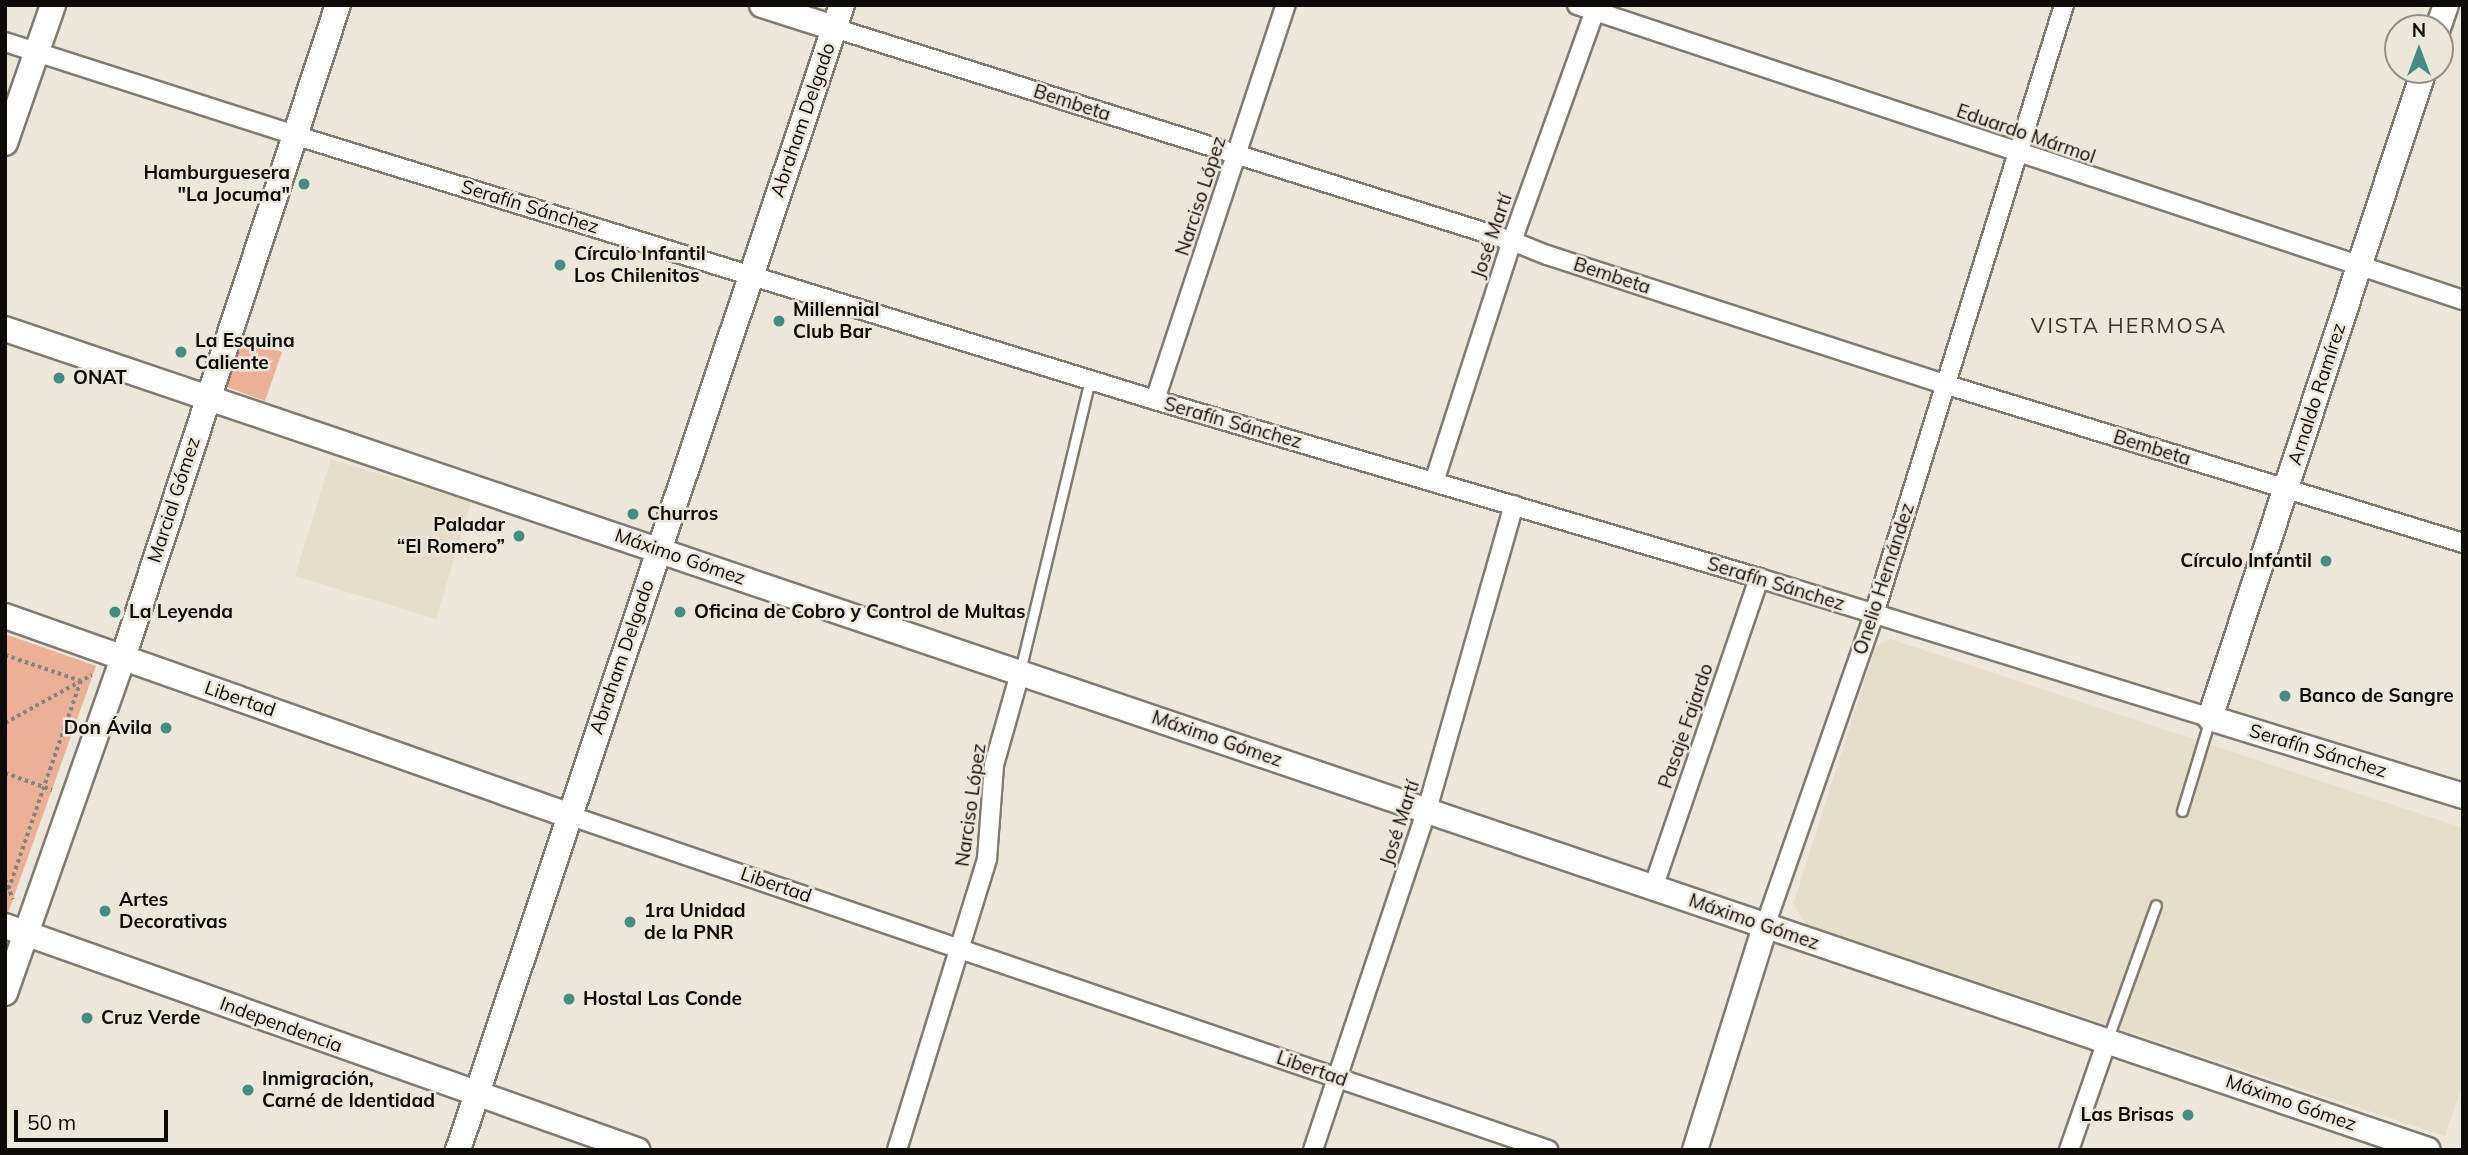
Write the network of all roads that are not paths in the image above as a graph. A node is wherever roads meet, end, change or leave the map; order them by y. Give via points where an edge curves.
1 (53, 5) edge
2 (338, 5) edge
3 (762, 5) edge
4 (1286, 5) edge
5 (1577, 5) edge
6 (2064, 5) edge
7 (1596, 8) edge
8 (838, 17) edge
9 (5, 42) edge
10 (36, 52) junction
11 (2419, 84) edge
12 (294, 135) junction
13 (5, 143) edge
14 (2018, 153) junction
15 (1237, 156) junction
16 (1512, 241) junction
17 (2358, 267) junction
18 (751, 275) junction
19 (2463, 300) edge
20 (5, 329) edge
21 (1090, 380) junction
22 (1944, 384) junction
23 (206, 398) junction
24 (1155, 400) junction
25 (1434, 482) junction
26 (2286, 489) junction
27 (1514, 505) junction
28 (2463, 544) edge
29 (658, 549) junction
30 (1759, 578) junction
31 (1874, 614) junction
32 (5, 616) edge
33 (123, 658) junction
34 (1020, 673) junction
35 (2210, 718) junction
36 (2463, 796) edge
37 (1427, 810) junction
38 (2182, 811) dead end
39 (569, 815) junction
40 (1653, 888) junction
41 (2156, 905) dead end
42 (1765, 926) junction
43 (16, 930) edge
44 (961, 948) junction
45 (5, 993) edge
46 (2107, 1041) junction
47 (1337, 1077) junction
48 (477, 1095) junction
49 (458, 1150) edge
50 (637, 1150) edge
51 (897, 1150) edge
52 (1313, 1150) edge
53 (1548, 1150) edge
54 (1695, 1150) edge
55 (2069, 1150) edge
56 (2428, 1150) edge

1 - 10 main road
2 - 12 main road, Marcial Gómez
3 - 8 main road, Bembeta
4 - 15 street, Narciso López
5 - 7 street, Eduardo Mármol
6 - 14 street, Onelio Hernández
7 - 14 street, Eduardo Mármol
7 - 16 street, José Martí
8 - 15 street, Bembeta
8 - 18 main road, Abraham Delgado
9 - 10 street, Serafín Sánchez
10 - 12 street, Serafín Sánchez
10 - 13 main road
11 - 17 main road, Arnaldo Ramírez
12 - 18 street, Serafín Sánchez
12 - 23 main road, Marcial Gómez
14 - 17 street, Eduardo Mármol
14 - 22 street, Onelio Hernández
15 - 16 street, Bembeta
15 - 24 street, Narciso López
16 - 22 street, Bembeta
16 - 25 street, José Martí
17 - 19 street, Eduardo Mármol
17 - 26 main road, Arnaldo Ramírez
18 - 21 street, Serafín Sánchez
18 - 29 main road, Abraham Delgado
20 - 23 main road, Máximo Gómez
21 - 24 street, Serafín Sánchez
21 - 34 lane, Narciso López
22 - 26 street, Bembeta
22 - 31 street, Onelio Hernández
23 - 29 main road, Máximo Gómez
23 - 33 main road, Marcial Gómez
24 - 25 street, Serafín Sánchez
25 - 27 street, Serafín Sánchez
26 - 28 street, Bembeta
26 - 35 main road, Arnaldo Ramírez
27 - 30 street, Serafín Sánchez
27 - 37 street, José Martí
29 - 34 main road, Máximo Gómez
29 - 39 main road, Abraham Delgado
30 - 31 street, Serafín Sánchez
30 - 40 street, Pasaje Fajardo
31 - 35 street, Serafín Sánchez
31 - 42 street, Onelio Hernández
32 - 33 main road, Libertad
33 - 39 main road, Libertad
33 - 43 main road, Marcial Gómez via 74,798
34 - 37 main road, Máximo Gómez
34 - 44 street, Narciso López via 994,765 987,859
35 - 36 main road, Serafín Sánchez
35 - 38 lane
37 - 40 main road, Máximo Gómez
37 - 47 street, José Martí
39 - 44 street, Libertad
39 - 48 main road, Abraham Delgado
40 - 42 main road, Máximo Gómez
41 - 46 lane
42 - 46 main road, Máximo Gómez
42 - 54 main road, Onelio Hernández
43 - 45 main road, Marcial Gómez
43 - 48 main road, Independencia
44 - 47 street, Libertad
44 - 51 street, Narciso López
46 - 55 street
46 - 56 main road, Máximo Gómez
47 - 52 street, José Martí
47 - 53 street, Libertad
48 - 49 main road, Abraham Delgado
48 - 50 main road, Independencia

